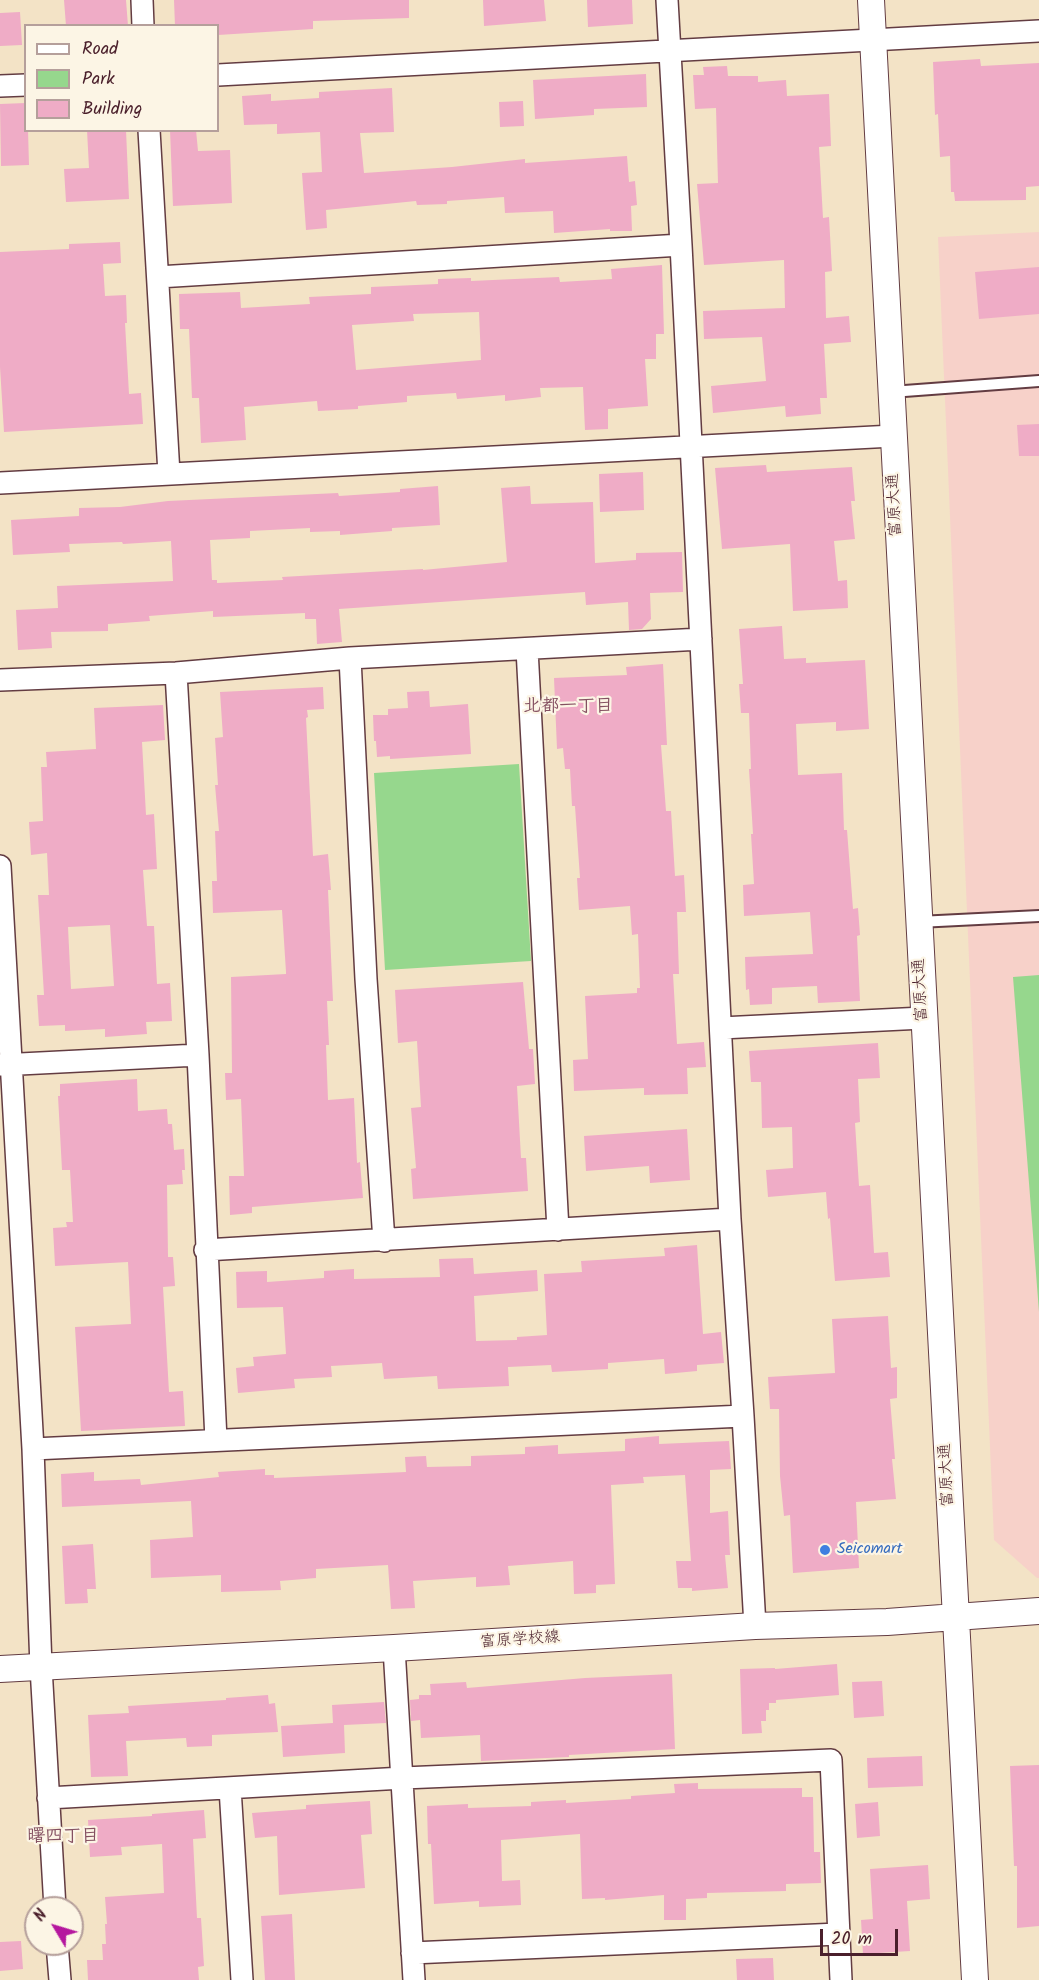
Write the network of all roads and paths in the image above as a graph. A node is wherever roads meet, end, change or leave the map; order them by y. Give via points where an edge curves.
1 (142, 0) edge
2 (667, 0) edge
3 (871, 0) edge
4 (143, 24) edge
5 (1039, 31) edge
6 (873, 41) junction
7 (669, 52) junction
8 (219, 75) edge
9 (24, 85) edge
10 (0, 86) edge
11 (149, 132) edge
12 (681, 245) junction
13 (158, 277) junction
14 (1039, 381) edge
15 (891, 392) junction
16 (893, 436) junction
17 (691, 447) junction
18 (169, 474) junction
19 (0, 483) edge
20 (701, 639) junction
21 (527, 649) junction
22 (350, 658) junction
23 (176, 673) junction
24 (0, 680) edge
25 (0, 866) edge
26 (1039, 916) edge
27 (918, 922) junction
28 (923, 1018) junction
29 (721, 1028) junction
30 (198, 1055) junction
31 (5, 1065) edge
32 (730, 1219) junction
33 (558, 1230) junction
34 (384, 1241) junction
35 (206, 1250) junction
36 (743, 1416) junction
37 (216, 1440) junction
38 (33, 1449) junction
39 (1039, 1611) edge
40 (956, 1617) junction
41 (755, 1626) junction
42 (394, 1648) junction
43 (41, 1667) junction
44 (0, 1669) edge
45 (403, 1778) junction
46 (230, 1788) junction
47 (48, 1798) junction
48 (54, 1896) edge
49 (838, 1934) junction
50 (412, 1953) junction
51 (58, 1956) edge
52 (60, 1980) edge
53 (242, 1980) edge
54 (414, 1980) edge
55 (841, 1980) edge
56 (975, 1980) edge

1 - 4 street
2 - 7 street
3 - 6 street, 富原大通
5 - 6 street
6 - 7 street
6 - 15 street, 富原大通
7 - 8 street
7 - 12 street
9 - 10 street
11 - 13 street
12 - 13 street
12 - 17 street
13 - 18 street
14 - 15 lane
15 - 16 street, 富原大通
16 - 17 street
16 - 27 street, 富原大通
17 - 18 street
17 - 20 street
18 - 19 street
20 - 21 street
20 - 29 street
21 - 22 street
21 - 33 street
22 - 23 street
22 - 34 street
23 - 24 street
23 - 30 street
25 - 31 street
26 - 27 lane
27 - 28 street, 富原大通
28 - 29 street
28 - 40 street, 富原大通
29 - 32 street
30 - 31 street
30 - 35 street
31 - 38 street
32 - 33 street
32 - 36 street
33 - 34 street
34 - 35 street
35 - 37 street
36 - 37 street
36 - 41 street
37 - 38 street
38 - 43 street
39 - 40 street, 富原学校線
40 - 41 street, 富原学校線
40 - 56 street, 富原大通
41 - 42 street, 富原学校線
42 - 43 street, 富原学校線
42 - 45 street
43 - 44 street, 富原学校線
43 - 47 street
45 - 46 street
45 - 49 street via 831,1760
45 - 50 street
46 - 47 street
46 - 53 street
47 - 48 street
49 - 50 street
49 - 55 street
50 - 54 street
51 - 52 street

